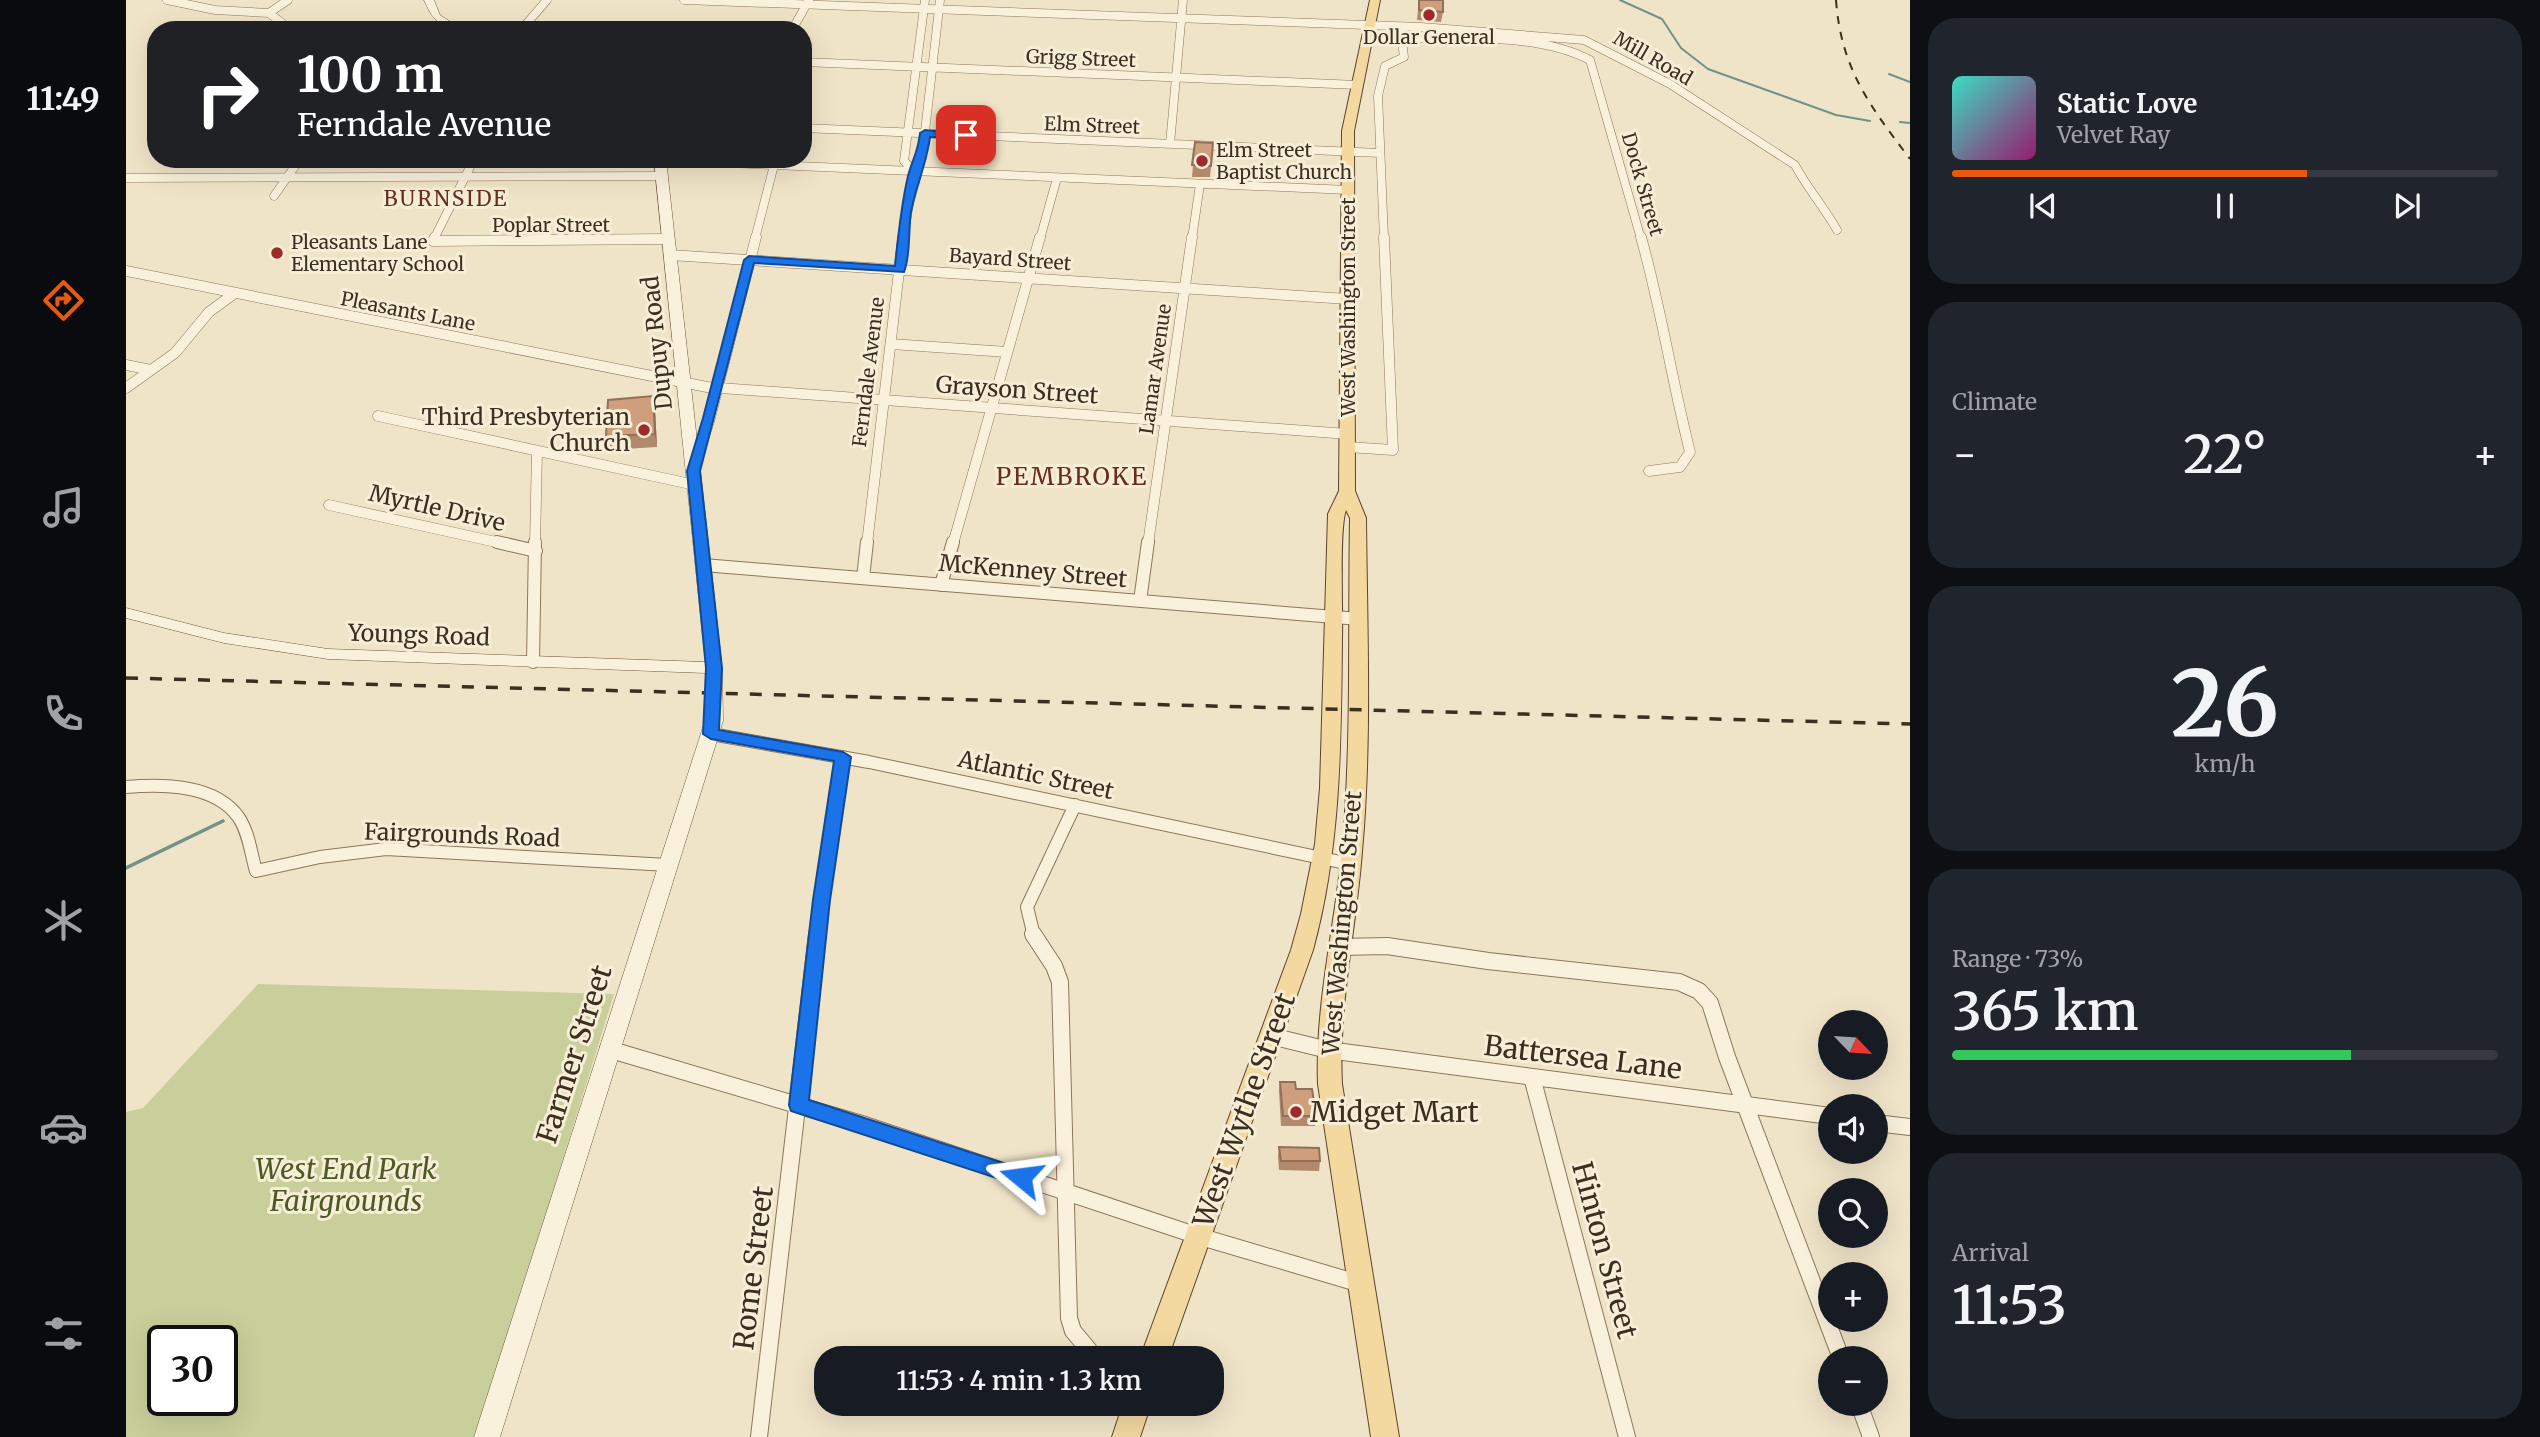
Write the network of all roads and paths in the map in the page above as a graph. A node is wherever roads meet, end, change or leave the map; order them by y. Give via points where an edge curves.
1 (167, 0) edge
2 (288, 0) edge
3 (429, 0) edge
4 (547, 0) edge
5 (684, 0) edge
6 (925, 0) edge
7 (940, 0) edge
8 (1183, 0) edge
9 (1375, 0) edge
10 (808, 2) edge
11 (923, 9) junction
12 (939, 10) junction
13 (270, 13) junction
14 (1181, 19) junction
15 (280, 21) edge
16 (443, 21) edge
17 (529, 21) edge
18 (797, 21) edge
19 (1370, 26) junction
20 (1397, 26) junction
21 (1404, 37) junction
22 (812, 62) edge
23 (915, 67) junction
24 (932, 67) junction
25 (1175, 78) junction
26 (1358, 85) junction
27 (812, 128) edge
28 (907, 132) junction
29 (1744, 132) joint
30 (925, 133) junction
31 (1170, 144) junction
32 (1348, 152) junction
33 (1380, 153) junction
34 (812, 166) edge
35 (294, 168) edge
36 (470, 168) edge
37 (661, 168) edge
38 (773, 168) edge
39 (915, 172) junction
40 (662, 176) junction
41 (465, 177) junction
42 (126, 178) edge
43 (287, 178) junction
44 (1057, 178) junction
45 (1200, 184) junction
46 (1348, 190) junction
47 (274, 196) dead end
48 (1837, 230) dead end
49 (669, 239) junction
50 (670, 255) junction
51 (749, 260) junction
52 (900, 270) junction
53 (126, 271) edge
54 (1028, 278) junction
55 (1184, 288) junction
56 (235, 293) junction
57 (1348, 299) junction
58 (891, 344) junction
59 (1007, 352) junction
60 (126, 365) edge
61 (151, 370) junction
62 (684, 383) junction
63 (126, 388) edge
64 (717, 388) junction
65 (884, 400) junction
66 (992, 407) junction
67 (378, 416) dead end
68 (1165, 421) junction
69 (1348, 440) junction
70 (537, 451) junction
71 (1649, 471) dead end
72 (694, 478) junction
73 (1347, 491) junction
74 (328, 505) dead end
75 (536, 551) junction
76 (703, 565) junction
77 (863, 578) junction
78 (941, 585) junction
79 (1140, 601) junction
80 (126, 613) edge
81 (1335, 617) junction
82 (1359, 619) junction
83 (533, 662) junction
84 (714, 668) junction
85 (715, 690) joint
86 (711, 734) junction
87 (843, 757) junction
88 (126, 787) edge
89 (1075, 805) junction
90 (1323, 858) junction
91 (1350, 864) junction
92 (668, 865) junction
93 (1338, 947) junction
94 (1271, 1036) junction
95 (608, 1049) junction
96 (1328, 1050) junction
97 (1532, 1077) junction
98 (1744, 1104) junction
99 (799, 1105) junction
100 (1818, 1114) edge
101 (1888, 1124) edge
102 (1910, 1127) edge
103 (1066, 1190) junction
104 (1198, 1236) junction
105 (1361, 1284) junction
106 (1086, 1346) edge
107 (1158, 1346) edge
108 (1836, 1346) edge
109 (1133, 1416) edge
110 (1863, 1416) edge
111 (486, 1437) edge
112 (759, 1437) edge
113 (1126, 1437) edge
114 (1385, 1437) edge
115 (1627, 1437) edge
116 (1871, 1437) edge

1 - 13 street via 215,10
2 - 13 street
3 - 16 street
4 - 17 street
5 - 10 street, Mill Road
6 - 11 street, Ferndale Avenue
7 - 12 street, Ferndale Avenue
8 - 14 street
9 - 19 main road, West Washington Street
10 - 11 street, Mill Road
10 - 18 street
11 - 12 street, Mill Road
11 - 23 street, Ferndale Avenue
12 - 14 street, Mill Road
12 - 24 street, Ferndale Avenue
13 - 15 street
14 - 19 street, Mill Road
14 - 25 street
19 - 20 street, Mill Road
19 - 26 main road, West Washington Street
20 - 21 street
20 - 29 street, Mill Road via 1592,41
21 - 33 street via 1404,57 1386,64 1379,85
21 - 71 street, Dock Street via 1534,45 1572,51 1590,60 1655,286 1690,452 1686,464 1679,468
22 - 23 street, Grigg Street
23 - 24 street, Grigg Street
23 - 28 street, Ferndale Avenue
24 - 25 street, Grigg Street
24 - 30 street, Ferndale Avenue
25 - 26 street, Grigg Street
25 - 31 street
26 - 32 main road, West Washington Street
27 - 28 street, Elm Street
28 - 30 street, Elm Street
28 - 39 street, Ferndale Avenue via 904,161
29 - 48 street via 1795,164
30 - 31 street, Elm Street
30 - 39 street, Ferndale Avenue
31 - 32 street, Elm Street
32 - 33 street, Elm Street
32 - 46 main road, West Washington Street
33 - 69 street, Grayson Street via 1392,450
34 - 39 street
35 - 43 street
36 - 41 street
37 - 40 street, Dupuy Road
38 - 51 street
39 - 44 street
39 - 52 street, Ferndale Avenue
40 - 41 street
40 - 49 street, Dupuy Road
41 - 43 street
41 - 49 street, Poplar Street via 433,241
42 - 43 street
43 - 47 street
44 - 45 street
44 - 54 street
45 - 46 street
45 - 55 street, Lamar Avenue
46 - 57 main road, West Washington Street
49 - 50 street, Dupuy Road
50 - 51 street, Bayard Street
50 - 62 street, Dupuy Road
51 - 52 street, Bayard Street
51 - 64 street
52 - 54 street, Bayard Street
52 - 58 street, Ferndale Avenue
53 - 56 street, Pleasants Lane
54 - 55 street, Bayard Street
54 - 59 street
55 - 57 street, Bayard Street
55 - 68 street, Lamar Avenue
56 - 61 street via 209,312 175,353
56 - 62 street, Pleasants Lane
57 - 69 main road, West Washington Street
58 - 59 street
58 - 65 street, Ferndale Avenue
59 - 66 street
60 - 61 street
61 - 63 street
62 - 64 street, Grayson Street
62 - 72 street, Dupuy Road
64 - 65 street, Grayson Street
64 - 72 street
65 - 66 street, Grayson Street
65 - 77 street, Ferndale Avenue
66 - 68 street, Grayson Street
66 - 78 street
67 - 70 street
68 - 69 street, Grayson Street
68 - 79 street, Lamar Avenue
69 - 73 main road, West Washington Street
70 - 72 street
70 - 75 street
72 - 76 street, Dupuy Road
73 - 81 main road, West Washington Street via 1336,514
73 - 82 main road, West Washington Street via 1358,518
74 - 75 street, Myrtle Drive
75 - 83 street
76 - 77 street, McKenney Street
76 - 84 street, Dupuy Road
77 - 78 street, McKenney Street
78 - 79 street, McKenney Street
79 - 81 street, McKenney Street
80 - 83 street, Youngs Road via 224,638 328,654
81 - 82 street, McKenney Street
81 - 90 main road, West Washington Street via 1330,788
82 - 91 main road, West Washington Street
83 - 84 street, Youngs Road
84 - 85 street, Dupuy Road
85 - 86 street, Farmer Street
86 - 87 street, Atlantic Street
86 - 92 street, Farmer Street
87 - 89 street, Atlantic Street
87 - 99 street via 821,900
88 - 92 street, Fairgrounds Road via 175,788 227,806 243,826 256,871 386,849
89 - 90 street, Atlantic Street
89 - 103 street via 1027,906 1032,932 1060,982
90 - 91 street, Atlantic Street
90 - 94 main road, West Wythe Street via 1304,943
91 - 93 main road, West Washington Street
92 - 95 street, Farmer Street
93 - 96 main road, West Washington Street
93 - 98 street via 1387,946 1690,985 1710,1003
94 - 96 street, Battersea Lane
94 - 104 main road, West Wythe Street
95 - 99 street
95 - 111 street, Farmer Street
96 - 97 street, Battersea Lane
96 - 105 main road, West Washington Street
97 - 98 street, Battersea Lane
97 - 115 street, Hinton Street
98 - 100 street, Battersea Lane
98 - 108 street
99 - 103 street
99 - 112 street, Rome Street
101 - 102 street
103 - 104 street
103 - 106 street via 1069,1318
104 - 105 street
104 - 107 main road, West Wythe Street
105 - 114 main road, West Washington Street
109 - 113 main road
110 - 116 street

